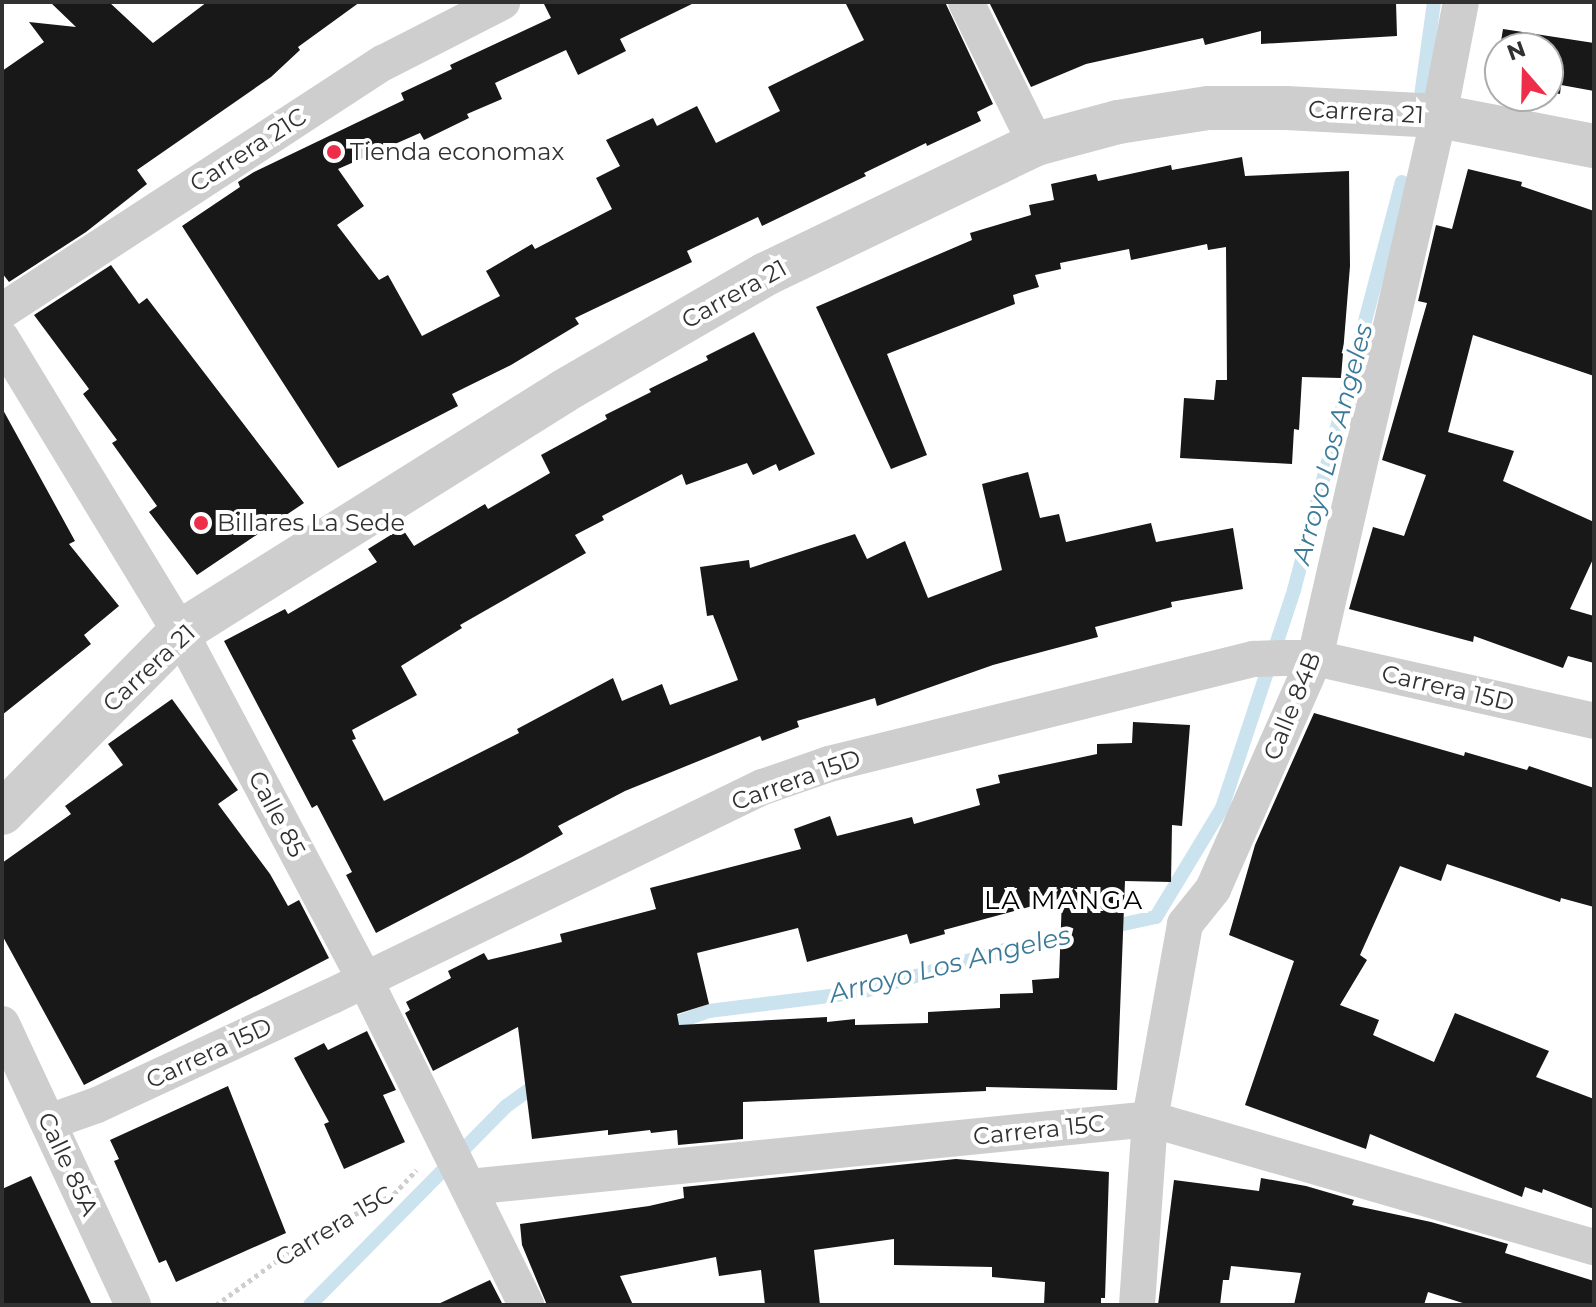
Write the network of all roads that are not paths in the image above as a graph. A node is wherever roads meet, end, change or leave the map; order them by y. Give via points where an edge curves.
1 (502, 2) edge
2 (966, 2) edge
3 (1461, 2) edge
4 (1439, 116) junction
5 (1036, 144) junction
6 (1594, 146) edge
7 (2, 311) edge
8 (2, 339) edge
9 (180, 632) junction
10 (1284, 658) junction
11 (1594, 721) edge
12 (2, 813) edge
13 (365, 980) junction
14 (2, 1024) edge
15 (1150, 1119) junction
16 (49, 1122) junction
17 (466, 1180) junction
18 (1594, 1247) edge
19 (133, 1305) edge
20 (526, 1305) edge
21 (1137, 1305) edge

1 - 7 street, Carrera 21C via 383,63
2 - 5 street
3 - 4 street, Calle 84B
4 - 5 street, Carrera 21 via 1208,108 1118,122
4 - 6 street, Carrera 21
4 - 10 street, Calle 84B
5 - 9 street, Carrera 21 via 766,274 564,391
8 - 9 street, Calle 85
9 - 12 street, Carrera 21
9 - 13 street, Calle 85
10 - 11 street, Carrera 15D
10 - 13 street, Carrera 15D via 829,764 763,787
10 - 15 street, Calle 84B via 1213,889 1185,924
13 - 16 street, Carrera 15D via 97,1105
13 - 17 street, Calle 85
14 - 16 street, Calle 85A
15 - 17 street, Carrera 15C
15 - 18 street, Carrera 15C
15 - 21 street, Calle 84B
16 - 19 street, Calle 85A
17 - 20 street, Calle 85

